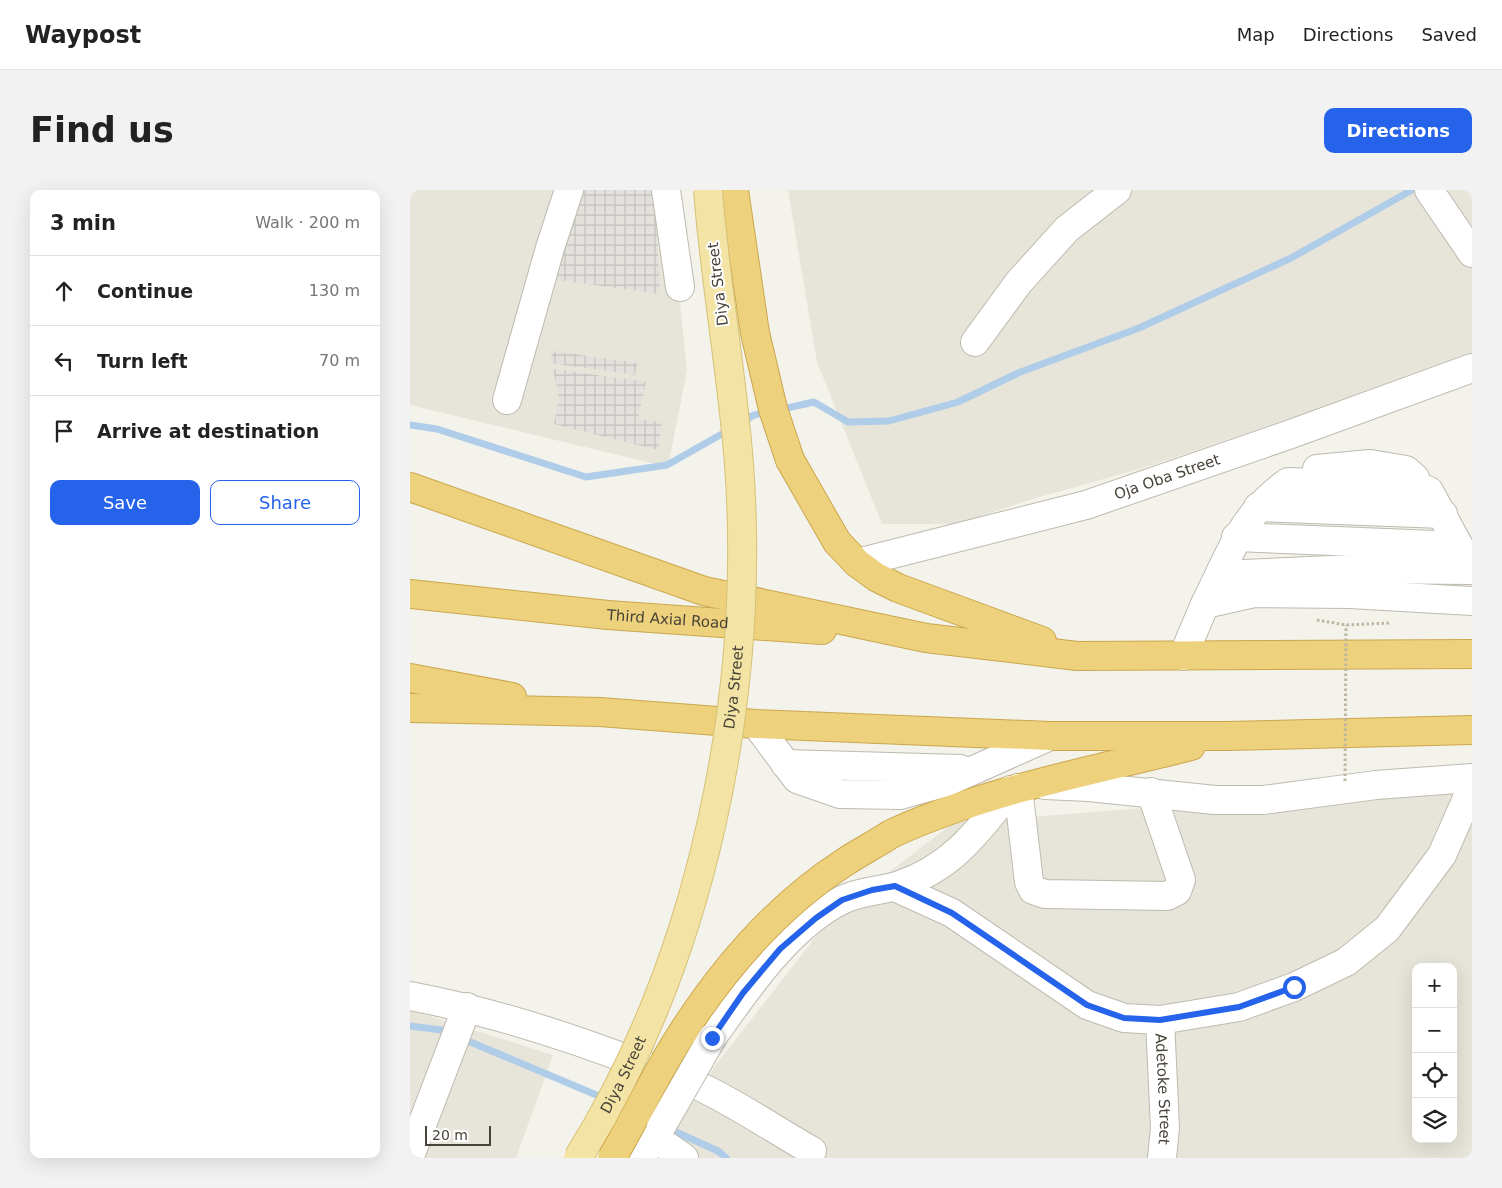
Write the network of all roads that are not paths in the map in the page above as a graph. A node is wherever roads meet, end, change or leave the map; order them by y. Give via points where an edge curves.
1 (569, 190) edge
2 (666, 190) edge
3 (708, 190) edge
4 (734, 190) edge
5 (1117, 190) edge
6 (1431, 192) edge
7 (1472, 253) edge
8 (680, 287) dead end
9 (975, 342) dead end
10 (1472, 368) edge
11 (507, 400) dead end
12 (410, 487) edge
13 (1258, 508) junction
14 (1443, 514) junction
15 (1236, 537) junction
16 (1459, 546) junction
17 (857, 563) junction
18 (1472, 570) edge
19 (1220, 575) junction
20 (410, 594) edge
21 (1472, 601) edge
22 (1205, 604) junction
23 (926, 638) junction
24 (1472, 654) edge
25 (1078, 656) junction
26 (1182, 656) junction
27 (410, 678) edge
28 (410, 708) edge
29 (600, 712) junction
30 (756, 724) junction
31 (1472, 730) edge
32 (1050, 736) junction
33 (1227, 736) junction
34 (1472, 778) edge
35 (1019, 787) junction
36 (1472, 787) edge
37 (1151, 792) junction
38 (895, 886) junction
39 (410, 996) edge
40 (1160, 1020) junction
41 (459, 1026) junction
42 (652, 1141) edge
43 (812, 1151) dead end
44 (410, 1156) edge
45 (578, 1158) edge
46 (612, 1158) edge
47 (684, 1158) edge
48 (1162, 1158) edge

1 - 11 street
2 - 8 street
3 - 45 main road, Diya Street, bridge via 734,410 742,533 741,611 724,768 708,846 680,936 620,1083
4 - 17 highway via 755,333 773,408 790,460 837,542
5 - 9 street via 1067,229 1019,282
6 - 7 street
10 - 17 street, Oja Oba Street via 1086,505
12 - 23 highway via 704,591
13 - 14 street
13 - 14 street via 1288,482 1418,486 1429,491
13 - 15 street
14 - 16 street
15 - 16 street
15 - 19 street
16 - 18 street
17 - 25 highway via 898,588
18 - 19 street via 1353,569
19 - 22 street
20 - 23 highway, Third Axial Road via 608,614
21 - 22 street via 1350,594 1254,593
22 - 26 street
23 - 25 highway
24 - 26 highway
25 - 26 highway
27 - 29 highway
28 - 29 highway
29 - 30 highway
30 - 32 highway
30 - 32 street via 785,764 976,770
31 - 33 highway
32 - 33 highway
33 - 35 highway
34 - 37 street via 1376,785 1263,800 1215,800
35 - 37 street
35 - 37 street via 1029,882 1033,890 1044,894 1167,896 1176,891 1181,880
35 - 38 street via 956,854 920,878
35 - 46 highway, bridge via 933,815 891,834 844,862 802,894 733,963 678,1040
36 - 40 street via 1442,855 1410,901 1387,930 1346,962 1294,987 1239,1007
38 - 40 street via 952,913 1087,1005 1124,1018
38 - 42 street, bridge via 842,900 780,949 743,993 712,1038
39 - 41 street
40 - 48 street, Adetoke Street via 1165,1128
41 - 43 street via 602,1049 705,1089
41 - 44 street
42 - 47 street

